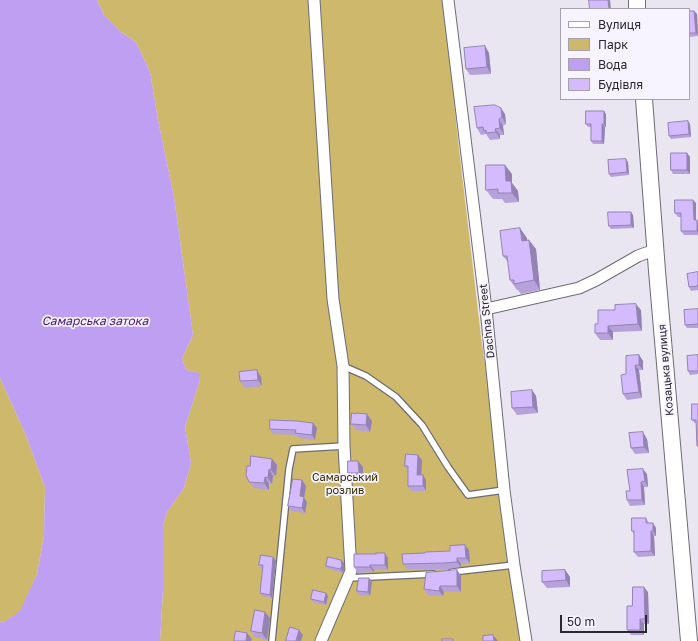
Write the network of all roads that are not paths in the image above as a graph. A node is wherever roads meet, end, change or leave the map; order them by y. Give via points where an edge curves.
1 (314, 0) edge
2 (448, 0) edge
3 (644, 100) edge
4 (656, 251) junction
5 (486, 309) junction
6 (342, 366) junction
7 (344, 446) junction
8 (504, 490) junction
9 (514, 565) junction
10 (440, 573) edge
11 (448, 573) edge
12 (347, 578) junction
13 (272, 641) edge
14 (320, 641) edge
15 (526, 641) edge
16 (689, 641) edge

1 - 6 street via 333,299
2 - 5 street, Dachna Street
3 - 4 street, Козацька вулиця
4 - 5 street via 638,256 579,288
4 - 16 street, Козацька вулиця
5 - 8 street, Dachna Street
6 - 7 street
6 - 8 lane via 366,376 396,397 422,425 468,495
7 - 12 street via 351,571
7 - 13 lane via 293,449
8 - 9 street, Dachna Street
9 - 11 lane
9 - 15 street, Dachna Street
10 - 12 lane
12 - 14 street

